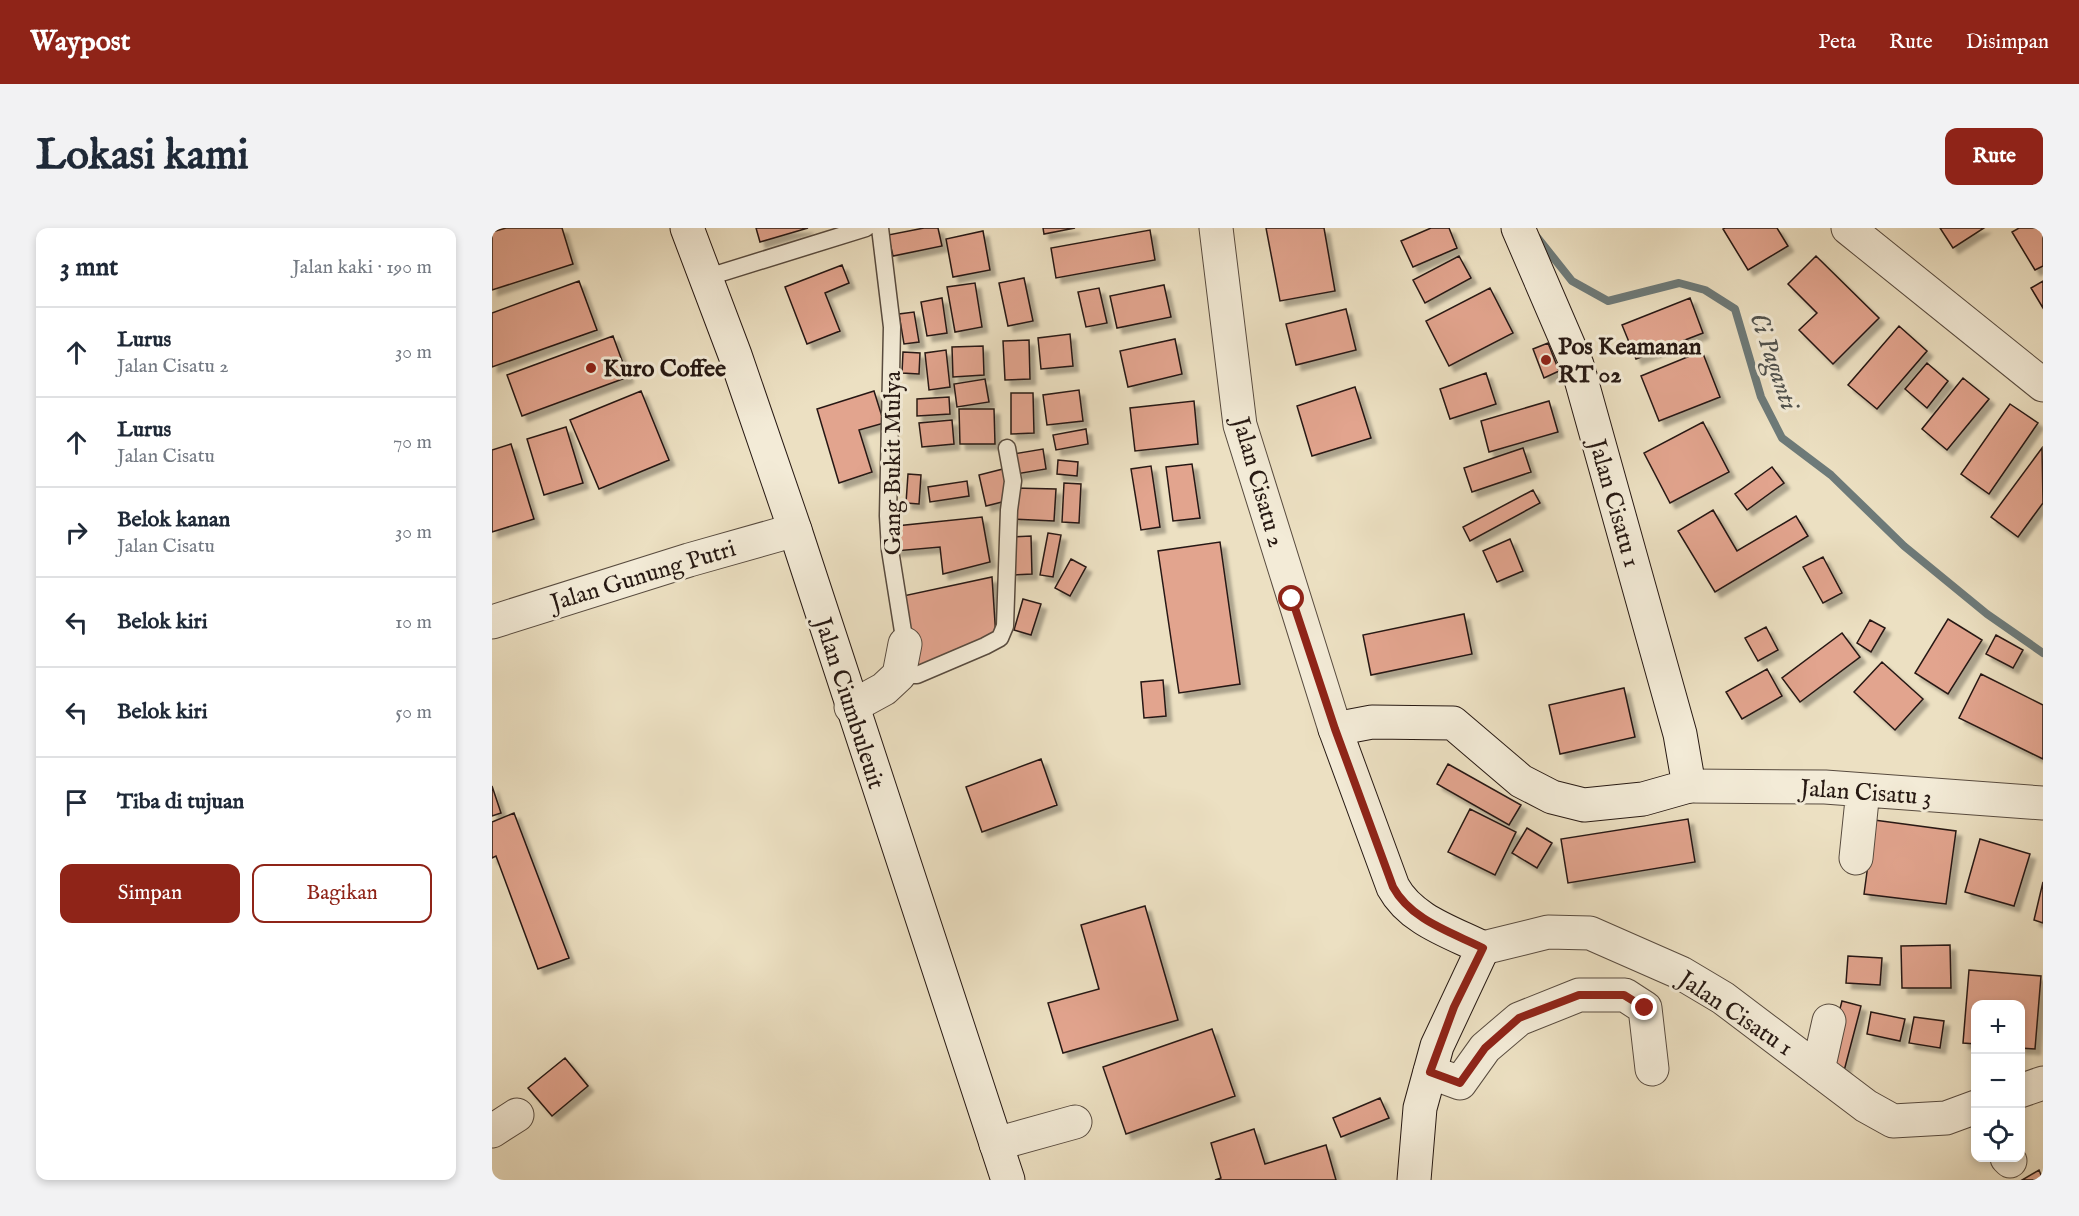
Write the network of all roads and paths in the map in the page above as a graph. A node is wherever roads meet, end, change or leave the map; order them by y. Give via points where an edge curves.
1 (687, 228) edge
2 (866, 228) edge
3 (880, 228) edge
4 (1216, 228) edge
5 (1518, 228) edge
6 (1848, 228) edge
7 (705, 278) junction
8 (2043, 385) edge
9 (1007, 448) dead end
10 (795, 530) junction
11 (492, 621) edge
12 (902, 660) junction
13 (851, 706) junction
14 (1335, 729) junction
15 (1689, 786) junction
16 (1863, 790) junction
17 (2043, 803) edge
18 (1856, 858) dead end
19 (1483, 948) junction
20 (1829, 1021) dead end
21 (1652, 1069) dead end
22 (1818, 1070) junction
23 (1430, 1072) junction
24 (2043, 1083) edge
25 (2025, 1089) edge
26 (1971, 1115) edge
27 (1075, 1122) dead end
28 (996, 1144) junction
29 (1008, 1180) edge
30 (1414, 1180) edge

1 - 7 street, Jalan Ciumbuleuit
2 - 7 lane
3 - 12 lane, Gang Bukit Mulya via 892,327 888,516
4 - 14 street, Jalan Cisatu 2 via 1240,425
5 - 15 street, Jalan Cisatu 1 via 1577,365 1680,734
6 - 8 street
7 - 10 street, Jalan Ciumbuleuit
9 - 12 lane via 1013,481 1005,626 1000,638 917,675
10 - 11 street, Jalan Gunung Putri
10 - 13 street, Jalan Ciumbuleuit
12 - 13 street via 884,689
13 - 28 street, Jalan Ciumbuleuit
14 - 15 street, Jalan Cisatu 3 via 1372,722 1453,723 1521,781 1552,797 1584,805 1642,799
14 - 19 street, Jalan Cisatu 2 via 1401,901 1413,913
15 - 16 street, Jalan Cisatu 3
16 - 17 street, Jalan Cisatu 3
16 - 18 street
19 - 22 street, Jalan Cisatu 1 via 1548,932 1590,933 1681,973 1723,998
19 - 23 street via 1454,1007
20 - 22 street
21 - 23 street via 1645,1008 1624,995 1579,995 1519,1018 1485,1048 1460,1083
22 - 26 street, Jalan Cisatu 1 via 1893,1121
23 - 30 street via 1420,1108
24 - 25 street
27 - 28 street
28 - 29 street, Jalan Ciumbuleuit

